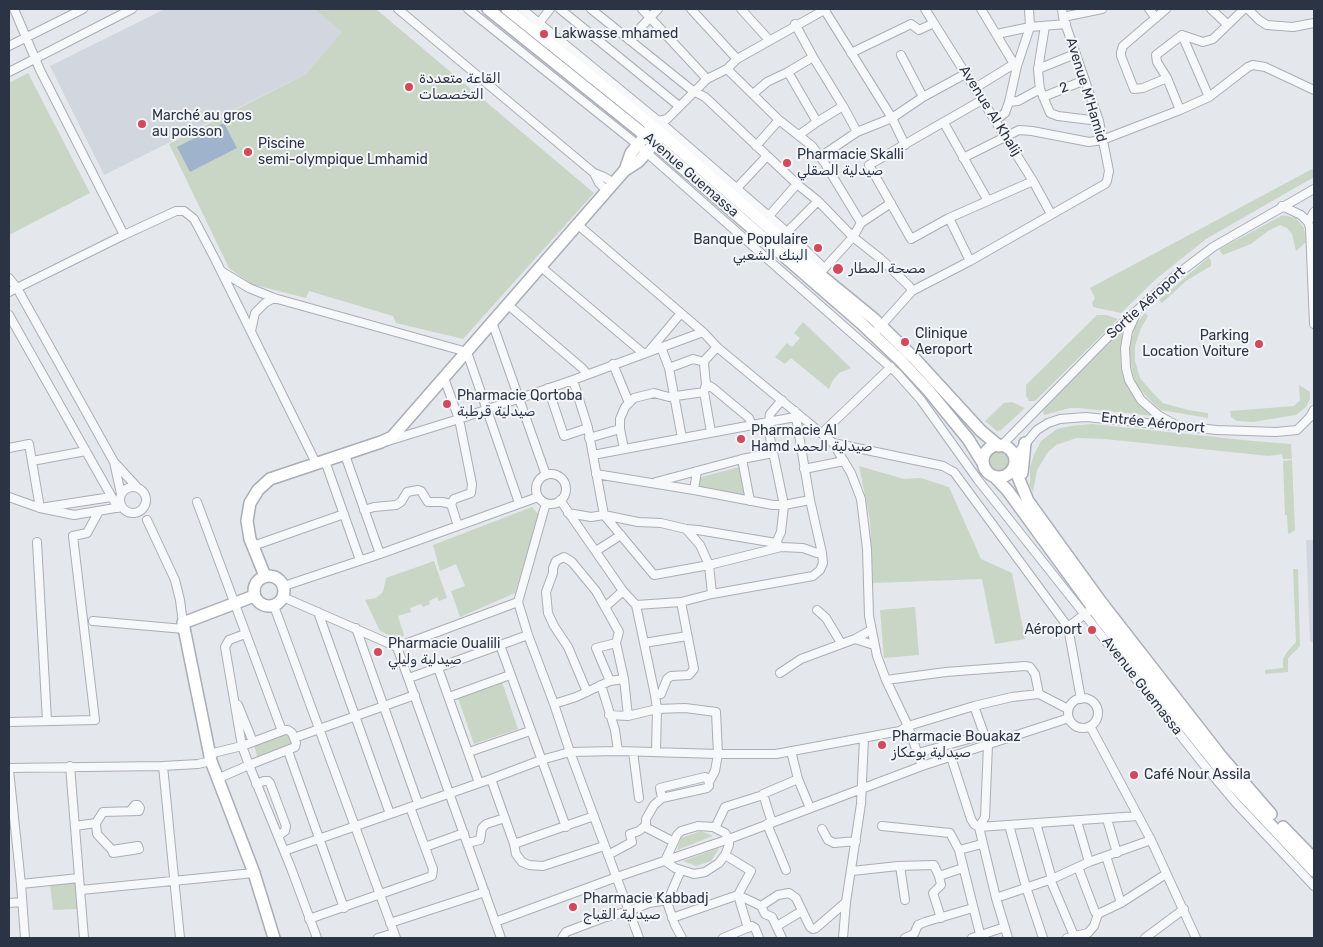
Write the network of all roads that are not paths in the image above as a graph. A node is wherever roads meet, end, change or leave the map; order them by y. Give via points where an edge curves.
1 (14, 9) edge
2 (83, 9) edge
3 (132, 9) edge
4 (398, 9) edge
5 (468, 9) edge
6 (488, 9) edge
7 (507, 9) edge
8 (522, 9) edge
9 (550, 9) edge
10 (560, 9) edge
11 (591, 9) edge
12 (642, 9) edge
13 (658, 9) edge
14 (691, 9) edge
15 (742, 9) edge
16 (825, 9) edge
17 (925, 9) edge
18 (981, 9) edge
19 (1029, 9) edge
20 (1062, 9) edge
21 (1102, 9) edge
22 (1149, 9) edge
23 (1166, 9) edge
24 (1211, 9) edge
25 (1244, 9) edge
26 (1248, 9) edge
27 (650, 17) junction
28 (1156, 18) junction
29 (1065, 21) junction
30 (934, 23) junction
31 (1314, 23) edge
32 (795, 24) junction
33 (1227, 24) junction
34 (1045, 26) junction
35 (536, 27) junction
36 (1030, 27) junction
37 (996, 34) junction
38 (1182, 35) junction
39 (27, 37) junction
40 (629, 40) junction
41 (769, 40) junction
42 (9, 46) edge
43 (851, 53) junction
44 (1076, 54) junction
45 (901, 55) dead end
46 (813, 57) junction
47 (35, 58) junction
48 (737, 59) junction
49 (1016, 65) junction
50 (727, 69) junction
51 (1038, 69) junction
52 (9, 72) edge
53 (788, 72) junction
54 (967, 73) junction
55 (1167, 78) junction
56 (707, 79) junction
57 (1085, 80) junction
58 (976, 88) junction
59 (1040, 89) junction
60 (1314, 90) edge
61 (693, 91) junction
62 (753, 94) junction
63 (922, 97) junction
64 (1043, 97) junction
65 (1209, 97) junction
66 (982, 100) junction
67 (1010, 102) junction
68 (679, 106) junction
69 (844, 106) junction
70 (1180, 110) junction
71 (892, 118) junction
72 (779, 120) junction
73 (1098, 121) junction
74 (817, 122) junction
75 (995, 122) junction
76 (944, 123) junction
77 (657, 132) junction
78 (857, 132) junction
79 (799, 135) junction
80 (1005, 136) junction
81 (1102, 140) junction
82 (638, 145) junction
83 (905, 145) junction
84 (756, 146) junction
85 (647, 153) junction
86 (767, 156) junction
87 (820, 157) junction
88 (962, 158) junction
89 (626, 170) junction
90 (1034, 181) junction
91 (797, 184) junction
92 (611, 187) junction
93 (736, 189) junction
94 (1314, 189) edge
95 (988, 200) junction
96 (818, 201) junction
97 (891, 203) junction
98 (1282, 206) junction
99 (1314, 212) edge
100 (1051, 214) junction
101 (768, 217) junction
102 (949, 218) junction
103 (1308, 222) junction
104 (860, 223) junction
105 (577, 224) junction
106 (787, 232) junction
107 (124, 235) junction
108 (853, 236) junction
109 (970, 261) junction
110 (540, 266) junction
111 (822, 271) junction
112 (221, 272) junction
113 (9, 278) edge
114 (17, 288) junction
115 (912, 291) junction
116 (9, 292) edge
117 (274, 298) junction
118 (508, 304) junction
119 (1138, 310) junction
120 (681, 313) junction
121 (9, 315) edge
122 (492, 322) junction
123 (1314, 324) edge
124 (878, 330) junction
125 (251, 332) junction
126 (703, 332) junction
127 (661, 347) junction
128 (718, 347) junction
129 (467, 352) junction
130 (646, 352) junction
131 (704, 362) junction
132 (613, 364) junction
133 (891, 367) junction
134 (669, 368) junction
135 (587, 374) junction
136 (444, 378) junction
137 (573, 380) junction
138 (706, 384) junction
139 (548, 388) junction
140 (704, 392) junction
141 (674, 397) junction
142 (518, 398) junction
143 (782, 400) junction
144 (629, 402) junction
145 (487, 409) junction
146 (1314, 410) edge
147 (795, 414) junction
148 (458, 419) junction
149 (768, 422) junction
150 (752, 425) junction
151 (1179, 427) junction
152 (588, 428) junction
153 (620, 429) junction
154 (711, 432) junction
155 (822, 433) junction
156 (589, 438) junction
157 (682, 438) junction
158 (381, 442) junction
159 (833, 443) junction
160 (1025, 443) junction
161 (1000, 446) junction
162 (9, 448) edge
163 (624, 449) junction
164 (86, 451) junction
165 (773, 453) junction
166 (345, 454) junction
167 (593, 455) junction
168 (742, 459) junction
169 (32, 461) junction
170 (844, 461) junction
171 (114, 462) junction
172 (320, 462) junction
173 (1014, 462) junction
174 (983, 463) junction
175 (804, 469) junction
176 (698, 471) junction
177 (596, 474) junction
178 (546, 475) junction
179 (994, 476) junction
180 (654, 482) junction
181 (136, 486) junction
182 (1022, 489) junction
183 (694, 490) junction
184 (121, 494) junction
185 (111, 496) junction
186 (9, 497) edge
187 (538, 497) junction
188 (560, 500) junction
189 (810, 500) junction
190 (750, 501) junction
191 (197, 502) dead end
192 (146, 503) junction
193 (546, 503) junction
194 (451, 504) junction
195 (518, 504) junction
196 (784, 505) junction
197 (120, 507) junction
198 (40, 508) junction
199 (364, 510) junction
200 (98, 511) junction
201 (132, 513) junction
202 (568, 513) junction
203 (344, 514) junction
204 (604, 515) junction
205 (147, 520) junction
206 (458, 526) junction
207 (686, 530) junction
208 (621, 535) junction
209 (37, 542) dead end
210 (778, 545) junction
211 (253, 546) junction
212 (596, 551) junction
213 (822, 553) junction
214 (380, 554) junction
215 (360, 560) junction
216 (709, 565) junction
217 (265, 576) junction
218 (623, 590) junction
219 (283, 591) junction
220 (712, 594) junction
221 (254, 596) junction
222 (518, 602) junction
223 (681, 602) junction
224 (234, 603) junction
225 (636, 605) junction
226 (274, 606) junction
227 (605, 607) junction
228 (1093, 608) junction
229 (817, 610) dead end
230 (318, 612) junction
231 (93, 621) dead end
232 (183, 626) junction
233 (1068, 627) junction
234 (356, 628) junction
235 (871, 630) junction
236 (245, 634) junction
237 (528, 635) junction
238 (687, 636) junction
239 (855, 639) junction
240 (616, 643) junction
241 (644, 643) junction
242 (841, 643) junction
243 (500, 645) junction
244 (874, 645) junction
245 (398, 646) junction
246 (438, 668) junction
247 (780, 673) dead end
248 (510, 676) junction
249 (409, 678) junction
250 (624, 679) junction
251 (886, 680) junction
252 (610, 681) junction
253 (601, 685) junction
254 (587, 692) junction
255 (1039, 694) junction
256 (415, 695) junction
257 (655, 695) junction
258 (449, 697) junction
259 (1081, 699) junction
260 (234, 700) junction
261 (554, 704) junction
262 (974, 706) junction
263 (383, 707) junction
264 (657, 709) junction
265 (1068, 709) junction
266 (609, 715) junction
267 (356, 716) junction
268 (628, 716) junction
269 (1069, 718) junction
270 (47, 721) junction
271 (9, 722) edge
272 (908, 726) junction
273 (1090, 726) junction
274 (319, 728) junction
275 (282, 731) junction
276 (530, 731) junction
277 (983, 735) junction
278 (294, 738) junction
279 (864, 738) junction
280 (253, 742) junction
281 (988, 745) junction
282 (242, 746) junction
283 (618, 751) junction
284 (791, 751) junction
285 (288, 752) junction
286 (469, 752) junction
287 (570, 752) junction
288 (633, 752) junction
289 (656, 752) junction
290 (918, 753) junction
291 (718, 754) junction
292 (951, 757) junction
293 (210, 758) junction
294 (541, 760) junction
295 (249, 765) junction
296 (70, 766) junction
297 (164, 766) junction
298 (922, 766) junction
299 (9, 769) edge
300 (217, 779) junction
301 (491, 779) junction
302 (798, 779) junction
303 (479, 782) junction
304 (256, 784) junction
305 (862, 789) junction
306 (450, 793) junction
307 (763, 795) junction
308 (639, 798) dead end
309 (414, 805) junction
310 (810, 808) junction
311 (130, 811) dead end
312 (390, 814) junction
313 (594, 816) junction
314 (1138, 816) junction
315 (505, 818) junction
316 (1107, 819) junction
317 (1078, 820) junction
318 (96, 823) junction
319 (770, 823) junction
320 (1036, 823) junction
321 (1009, 825) junction
322 (75, 826) junction
323 (355, 826) junction
324 (566, 826) junction
325 (646, 826) junction
326 (882, 826) dead end
327 (979, 827) junction
328 (715, 828) junction
329 (822, 829) dead end
330 (464, 833) junction
331 (278, 836) junction
332 (319, 838) junction
333 (729, 839) junction
334 (1151, 840) junction
335 (856, 841) junction
336 (674, 842) junction
337 (468, 843) junction
338 (514, 844) junction
339 (982, 844) junction
340 (604, 846) junction
341 (425, 847) junction
342 (112, 850) dead end
343 (959, 850) junction
344 (284, 851) junction
345 (1117, 853) junction
346 (608, 855) junction
347 (725, 855) junction
348 (1106, 856) junction
349 (1314, 859) edge
350 (665, 862) junction
351 (1089, 862) junction
352 (900, 866) junction
353 (1078, 867) junction
354 (963, 868) junction
355 (681, 870) junction
356 (786, 870) dead end
357 (852, 871) junction
358 (1314, 871) edge
359 (254, 872) junction
360 (1166, 874) junction
361 (940, 876) junction
362 (617, 877) junction
363 (79, 878) junction
364 (1051, 879) junction
365 (174, 881) junction
366 (21, 884) junction
367 (1314, 886) edge
368 (1026, 887) junction
369 (81, 890) junction
370 (485, 892) junction
371 (380, 895) junction
372 (738, 895) junction
373 (996, 898) junction
374 (668, 900) junction
375 (905, 900) dead end
376 (22, 902) junction
377 (846, 902) junction
378 (1121, 903) junction
379 (9, 904) edge
380 (761, 906) junction
381 (344, 908) junction
382 (973, 908) junction
383 (1184, 909) junction
384 (629, 911) junction
385 (802, 911) junction
386 (1098, 914) junction
387 (672, 918) junction
388 (941, 918) junction
389 (309, 919) junction
390 (495, 922) junction
391 (390, 923) junction
392 (776, 926) junction
393 (1005, 926) junction
394 (748, 928) junction
395 (395, 936) edge
396 (980, 937) edge
397 (25, 938) edge
398 (84, 938) edge
399 (180, 938) edge
400 (274, 938) edge
401 (317, 938) edge
402 (379, 938) edge
403 (501, 938) edge
404 (562, 938) edge
405 (639, 938) edge
406 (682, 938) edge
407 (724, 938) edge
408 (759, 938) edge
409 (782, 938) edge
410 (842, 938) edge
411 (905, 938) edge
412 (972, 938) edge
413 (1008, 938) edge
414 (1043, 938) edge
415 (1072, 938) edge
416 (1145, 938) edge
417 (1196, 938) edge

1 - 39 street
2 - 39 street
3 - 47 street
4 - 92 street via 594,174 604,177
5 - 82 street, Avenue Guemassa
6 - 77 main road, Avenue Guemassa
7 - 35 main road, Avenue Guemassa
8 - 35 street
9 - 35 street
10 - 68 street
11 - 40 street
12 - 27 street
13 - 27 street
14 - 48 street
15 - 41 street
16 - 32 street
16 - 43 street
17 - 30 street, Avenue Al Khalij
18 - 37 street
19 - 36 street
20 - 29 street, Avenue M'Hamid
21 - 29 street
22 - 28 street
23 - 28 street
24 - 33 street
25 - 33 street
26 - 31 street via 1266,25 1293,27
27 - 40 street
27 - 56 street
28 - 55 street via 1123,46 1121,56 1134,89
29 - 34 street
29 - 44 street, Avenue M'Hamid
30 - 43 street via 919,30 912,24
30 - 54 street, Avenue Al Khalij
32 - 41 street
32 - 46 street
33 - 38 street via 1213,39 1203,42
34 - 36 street
34 - 51 street
35 - 77 main road, Avenue Guemassa
36 - 37 street
36 - 49 street
37 - 49 street
38 - 55 street via 1156,55
38 - 65 street
39 - 42 street
39 - 47 street
40 - 61 street
41 - 48 street
43 - 71 street
44 - 51 street
44 - 57 street, Avenue M'Hamid
45 - 63 street
46 - 53 street
46 - 69 street
47 - 52 street
47 - 107 street
48 - 50 street
49 - 58 street
49 - 67 street
50 - 56 street
50 - 62 street
51 - 59 street
53 - 62 street via 767,82
53 - 74 street
54 - 58 street, Avenue Al Khalij
54 - 63 street
55 - 70 street
56 - 61 street
57 - 64 street, 2
57 - 73 street, Avenue M'Hamid
58 - 66 street, Avenue Al Khalij
59 - 64 street
59 - 67 street
60 - 65 street via 1258,64 1248,67
61 - 68 street
61 - 84 street via 704,97
62 - 72 street
63 - 71 street
64 - 73 street via 1050,113
65 - 70 street
66 - 75 street, Avenue Al Khalij
66 - 76 street
67 - 75 street via 1005,113
68 - 77 street
69 - 74 street
69 - 78 street
70 - 81 street
71 - 78 street
71 - 83 street
72 - 79 street
72 - 84 street
73 - 81 street, Avenue M'Hamid
74 - 79 street
75 - 80 street, Avenue Al Khalij
76 - 83 street
76 - 88 street
77 - 82 main road
77 - 85 main road
77 - 93 street
77 - 111 main road, Avenue Guemassa
77 - 124 main road, Avenue Guemassa
78 - 87 street
79 - 87 street
80 - 81 street via 1025,130 1090,142
80 - 88 street
80 - 90 street, Avenue Al Khalij
81 - 100 street, Avenue M'Hamid via 1110,171 1106,184
82 - 85 street, Avenue Guemassa
82 - 89 main road
83 - 97 street via 869,165
84 - 86 street
85 - 89 main road
85 - 133 street, Avenue Guemassa
86 - 91 street
86 - 93 street
87 - 104 street
88 - 95 street
89 - 92 main road
90 - 95 street
90 - 100 street, Avenue Al Khalij
91 - 96 street
91 - 101 street
92 - 105 main road
93 - 101 street
94 - 98 street, Sortie Aéroport
95 - 102 street
96 - 106 street
96 - 108 street
97 - 102 street via 911,239
97 - 104 street
98 - 103 street
98 - 119 street, Sortie Aéroport via 1195,259
99 - 103 street
100 - 109 street
101 - 106 street
102 - 109 street
103 - 123 street
104 - 108 street
105 - 110 main road
105 - 120 street
106 - 111 street
107 - 112 street via 164,215 184,211 197,225
107 - 114 street
108 - 111 street
108 - 115 street
109 - 115 street
110 - 118 main road
110 - 130 street
111 - 124 main road, Avenue Guemassa
112 - 117 street
112 - 125 street
113 - 114 street
114 - 116 street
114 - 171 street
115 - 124 street
117 - 125 street via 255,313
117 - 129 street
118 - 122 main road
118 - 135 street
119 - 151 street via 1128,331 1125,348 1129,380 1141,400
119 - 161 street, Sortie Aéroport
120 - 126 street
120 - 130 street
121 - 164 street
122 - 129 main road
122 - 142 street
124 - 161 main road, Avenue Guemassa via 915,359 970,419
124 - 174 main road, Avenue Guemassa via 971,442
125 - 172 street
126 - 127 street
126 - 128 street
127 - 130 street
127 - 134 street
128 - 131 street
128 - 143 street
129 - 136 main road
129 - 145 street
130 - 132 street
131 - 134 street via 692,359
131 - 138 street
132 - 135 street
132 - 144 street
133 - 155 street
133 - 228 street, Avenue Guemassa via 921,400 978,480
134 - 141 street
135 - 137 street
136 - 148 street
136 - 158 main road via 398,431
137 - 139 street
137 - 152 street
138 - 140 street
138 - 150 street via 749,418
139 - 142 street
139 - 152 street via 564,436
140 - 141 street
140 - 154 street
141 - 144 street via 654,393
141 - 157 street
142 - 145 street
142 - 178 street
143 - 147 street
143 - 149 street via 770,414
144 - 153 street via 620,419
145 - 148 street
145 - 195 street
146 - 151 street, Entrée Aéroport via 1297,430 1271,432
147 - 149 street
147 - 155 street
147 - 175 street
148 - 158 street
148 - 194 street via 472,489
149 - 150 street
149 - 165 street
150 - 154 street
151 - 160 street, Entrée Aéroport via 1100,418 1068,418 1045,424
152 - 156 street
153 - 156 street
153 - 163 street
154 - 157 street
155 - 159 street
156 - 167 street
157 - 163 street
158 - 166 main road
159 - 170 street
159 - 233 street via 943,466 954,472
160 - 173 street, Entrée Aéroport
160 - 182 main road
161 - 173 main road via 1008,449
161 - 174 main road via 987,451
162 - 169 street via 29,444
163 - 167 street
164 - 169 street
164 - 185 street
165 - 168 street
165 - 196 street
166 - 172 main road
166 - 199 street
167 - 177 street
168 - 176 street
168 - 190 street
169 - 198 street
170 - 175 street
170 - 235 street via 861,499
171 - 181 street
171 - 184 street
172 - 203 street
172 - 211 main road via 270,479 258,490 248,512 248,530
173 - 179 main road via 1005,476
173 - 182 main road, Avenue Guemassa
174 - 179 main road
175 - 189 street
176 - 180 street
176 - 183 street
177 - 180 street
177 - 204 street
178 - 187 street via 537,484
178 - 188 street via 558,476 564,483 565,492
179 - 228 main road, Avenue Guemassa
180 - 183 street
181 - 184 street
181 - 192 street via 143,490
182 - 228 main road, Avenue Guemassa via 1061,548
183 - 190 street
184 - 197 street
185 - 197 street
185 - 198 street
186 - 198 street
187 - 193 street
187 - 195 street
188 - 193 street
188 - 202 street
189 - 196 street
189 - 213 street
190 - 196 street
191 - 224 street
192 - 201 street via 143,510
192 - 205 street
193 - 222 street
194 - 199 street via 431,504 418,490 406,492 400,504
194 - 206 street
195 - 206 street
196 - 210 street
197 - 200 street
197 - 201 street
198 - 200 street via 74,515
199 - 214 street
200 - 270 street via 87,533 73,536 95,720
201 - 205 street
202 - 204 street via 591,517
202 - 212 street
203 - 211 street
203 - 215 street
204 - 207 street
204 - 208 street
205 - 232 street via 175,580
206 - 214 street
207 - 210 street
207 - 216 street via 700,545
208 - 212 street
208 - 216 street via 654,575
209 - 270 street
210 - 213 street
210 - 216 street
211 - 217 main road
212 - 218 street
213 - 220 street via 822,567 813,576
214 - 215 street
215 - 219 street
216 - 220 street
217 - 219 main road via 276,577
217 - 221 main road via 255,585
218 - 225 street
218 - 227 street
219 - 226 main road via 280,602
219 - 230 street
220 - 223 street
221 - 224 main road
221 - 226 main road via 262,605
222 - 237 street
222 - 245 street
223 - 225 street
223 - 238 street
224 - 232 main road
224 - 236 street
225 - 241 street
226 - 274 street
227 - 240 street via 619,632
227 - 254 street via 572,562 564,557 556,561 546,592 548,613 568,647
228 - 233 street
228 - 349 main road, Avenue Guemassa via 1263,807
228 - 358 main road, Avenue Guemassa via 1233,785
228 - 367 street, Avenue Guemassa via 1170,723 1236,803
229 - 242 street via 826,618
230 - 234 street
230 - 267 street
231 - 232 street
232 - 293 main road
233 - 259 street
234 - 245 street
234 - 263 street
235 - 239 street
235 - 244 street
236 - 260 street via 229,640 225,647
236 - 275 street
237 - 243 street
237 - 261 street
238 - 241 street
238 - 257 street via 693,671 671,676 661,694
239 - 242 street
239 - 244 street
240 - 250 street
240 - 252 street via 596,648
241 - 257 street
242 - 247 street
243 - 246 street
243 - 248 street
244 - 251 street
245 - 249 street
246 - 249 street
246 - 258 street
248 - 258 street
248 - 276 street
249 - 256 street
250 - 252 street
250 - 268 street
251 - 255 street via 1025,666 1035,674
251 - 272 street
252 - 253 street
253 - 254 street
253 - 266 street
254 - 261 street
255 - 262 street
255 - 265 street
256 - 263 street
256 - 306 street
257 - 264 street
258 - 286 street
259 - 265 street via 1074,701
259 - 273 street via 1090,700 1097,711
260 - 280 street
260 - 282 street
261 - 287 street
262 - 272 street
262 - 277 street
263 - 267 street
263 - 309 street
264 - 268 street
264 - 289 street
264 - 291 street via 716,712
265 - 269 street
266 - 268 street
266 - 283 street
267 - 274 street
267 - 312 street
269 - 273 street via 1080,728
269 - 281 street
270 - 271 street
272 - 279 street
272 - 290 street
273 - 314 street
274 - 278 street
274 - 323 street
275 - 278 street via 288,730
275 - 280 street
276 - 286 street
276 - 294 street
277 - 281 street
277 - 290 street
278 - 285 street via 295,747
279 - 284 street
279 - 305 street
280 - 282 street
281 - 292 street
281 - 327 street via 985,817
282 - 293 street
282 - 295 street
283 - 287 street
283 - 288 street
284 - 291 street
284 - 302 street
285 - 295 street
285 - 332 street
286 - 303 street
287 - 294 street
287 - 313 street
288 - 289 street
288 - 308 street
289 - 291 street
290 - 298 street
291 - 325 street via 709,782 705,777 660,788 662,798 652,808
292 - 298 street
292 - 327 street via 971,819
293 - 297 street via 198,764
293 - 300 main road
294 - 301 street
294 - 324 street
295 - 300 street
295 - 304 street
296 - 297 street
296 - 299 street
296 - 322 street
297 - 365 street
298 - 305 street
299 - 366 street
300 - 359 main road
301 - 303 street
301 - 315 street
302 - 307 street
302 - 310 street
303 - 306 street
304 - 331 street
304 - 331 street via 270,783 286,826
305 - 310 street
305 - 335 street
306 - 309 street
306 - 330 street
307 - 319 street
307 - 328 street via 726,807
309 - 312 street
309 - 341 street
310 - 319 street
311 - 318 street via 103,812
312 - 323 street
313 - 324 street
313 - 340 street
314 - 316 street
314 - 334 street
315 - 337 street via 486,824 480,840
315 - 338 street
316 - 317 street
316 - 345 street
317 - 320 street
317 - 351 street
318 - 322 street
318 - 342 street via 97,834
319 - 333 street
319 - 356 street
320 - 321 street
320 - 364 street
321 - 327 street
321 - 368 street
322 - 363 street
323 - 332 street
323 - 371 street
324 - 338 street
325 - 336 street
325 - 346 street via 630,834 632,842
326 - 343 street via 950,833
327 - 339 street
328 - 333 street
328 - 336 street via 698,826 681,831
329 - 335 street via 828,840 834,843
330 - 337 street
330 - 341 street
331 - 344 street
332 - 344 street
332 - 381 street
333 - 347 street
333 - 350 street
334 - 345 street
334 - 360 street
335 - 357 street
336 - 350 street
337 - 370 street
338 - 340 street via 522,862 539,866
339 - 343 street
339 - 373 street
340 - 346 street
341 - 371 street via 432,876
343 - 354 street
344 - 389 street
345 - 348 street
346 - 362 street
347 - 355 street via 719,864 705,872 694,874
347 - 372 street via 751,871
348 - 351 street
348 - 378 street
350 - 355 street
350 - 362 street
351 - 353 street
352 - 357 street
352 - 361 street via 934,864
352 - 375 street
353 - 364 street
353 - 386 street
354 - 361 street
354 - 382 street
355 - 374 street
357 - 377 street
359 - 365 street
359 - 400 main road
360 - 378 street
360 - 383 street
361 - 388 street via 940,886 933,893
362 - 384 street
362 - 390 street
363 - 366 street
363 - 369 street
364 - 368 street
364 - 415 street
365 - 369 street
365 - 399 street
366 - 376 street
368 - 373 street
368 - 414 street
369 - 398 street
370 - 390 street
370 - 391 street
371 - 381 street
371 - 391 street
372 - 380 street
372 - 387 street
372 - 394 street
373 - 393 street
374 - 384 street
374 - 387 street
376 - 379 street
376 - 397 street
377 - 385 street via 812,933
377 - 410 street
378 - 386 street
380 - 385 street via 778,895 789,894 796,898
380 - 392 street
381 - 389 street
382 - 388 street
382 - 396 street
383 - 416 street
383 - 417 street
384 - 404 street via 566,932
384 - 405 street
385 - 392 street
386 - 415 street via 1088,933
387 - 406 street
388 - 411 street via 918,925 914,934
389 - 401 street
390 - 403 street
391 - 395 street
392 - 409 street
393 - 396 street
393 - 413 street
394 - 407 street
394 - 408 street via 755,928
395 - 402 street
396 - 412 street

